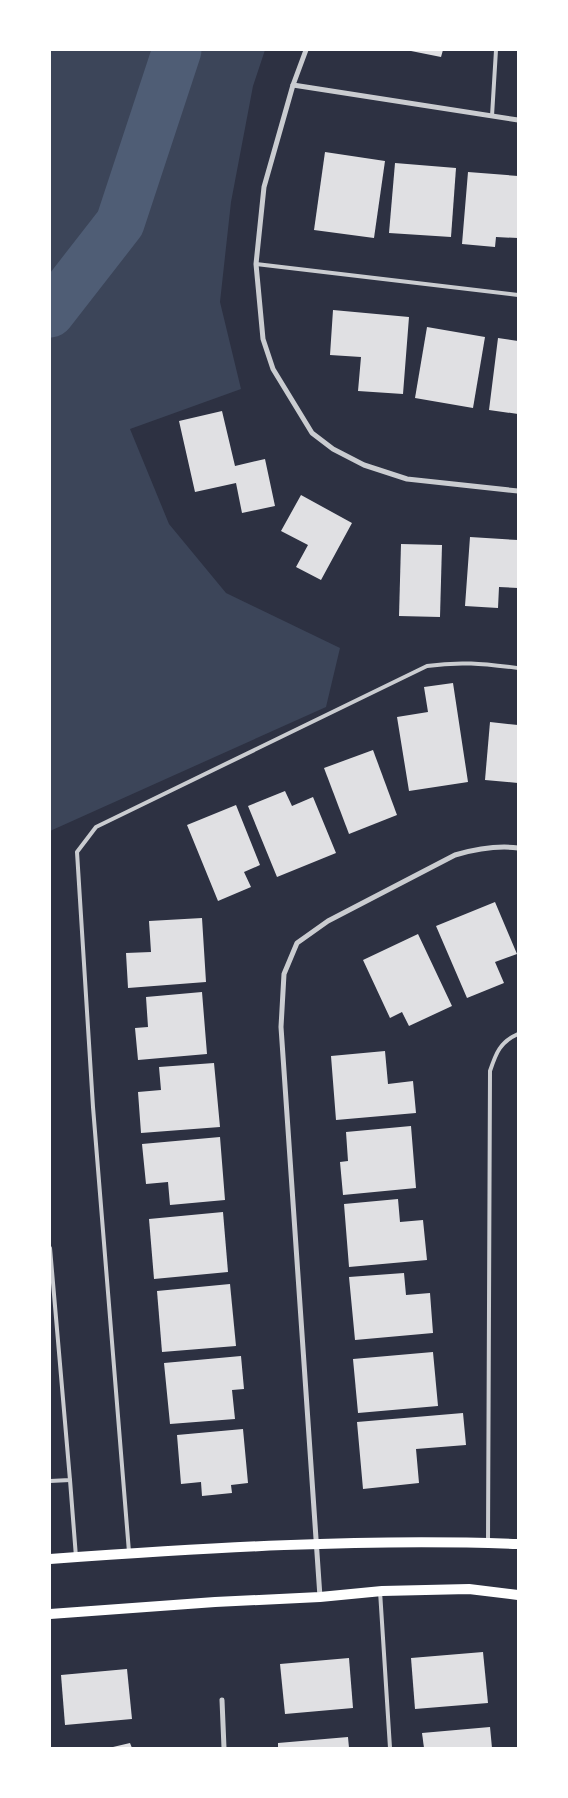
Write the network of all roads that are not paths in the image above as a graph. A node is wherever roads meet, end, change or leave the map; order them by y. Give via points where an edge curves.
1 (306, 50) edge
2 (496, 50) edge
3 (293, 86) junction
4 (492, 116) junction
5 (518, 120) edge
6 (256, 264) junction
7 (518, 295) edge
8 (518, 491) edge
9 (518, 668) edge
10 (518, 848) edge
11 (518, 1034) edge
12 (50, 1248) edge
13 (70, 1480) junction
14 (50, 1481) edge
15 (488, 1543) junction
16 (315, 1544) junction
17 (518, 1544) edge
18 (129, 1553) junction
19 (76, 1557) junction
20 (50, 1559) edge
21 (380, 1591) junction
22 (518, 1595) edge
23 (320, 1597) junction
24 (50, 1614) edge
25 (222, 1700) dead end
26 (224, 1748) edge
27 (390, 1748) edge

1 - 3 street
2 - 4 lane
3 - 4 street
3 - 6 street via 264,186
4 - 5 street
6 - 7 lane
6 - 8 street via 263,339 273,370 312,433 333,449 364,465 407,479
9 - 18 lane via 453,662 427,666 96,827 77,852 93,1107
10 - 16 street via 477,849 455,855 328,921 298,943 284,974 281,1027
11 - 15 lane via 507,1039 496,1054 490,1071
12 - 13 lane
13 - 14 lane
13 - 19 lane
15 - 16 main road
15 - 17 main road
16 - 18 main road
16 - 23 street
18 - 19 main road
19 - 20 main road
21 - 22 main road via 469,1589
21 - 23 main road
21 - 27 lane
23 - 24 main road
25 - 26 street

